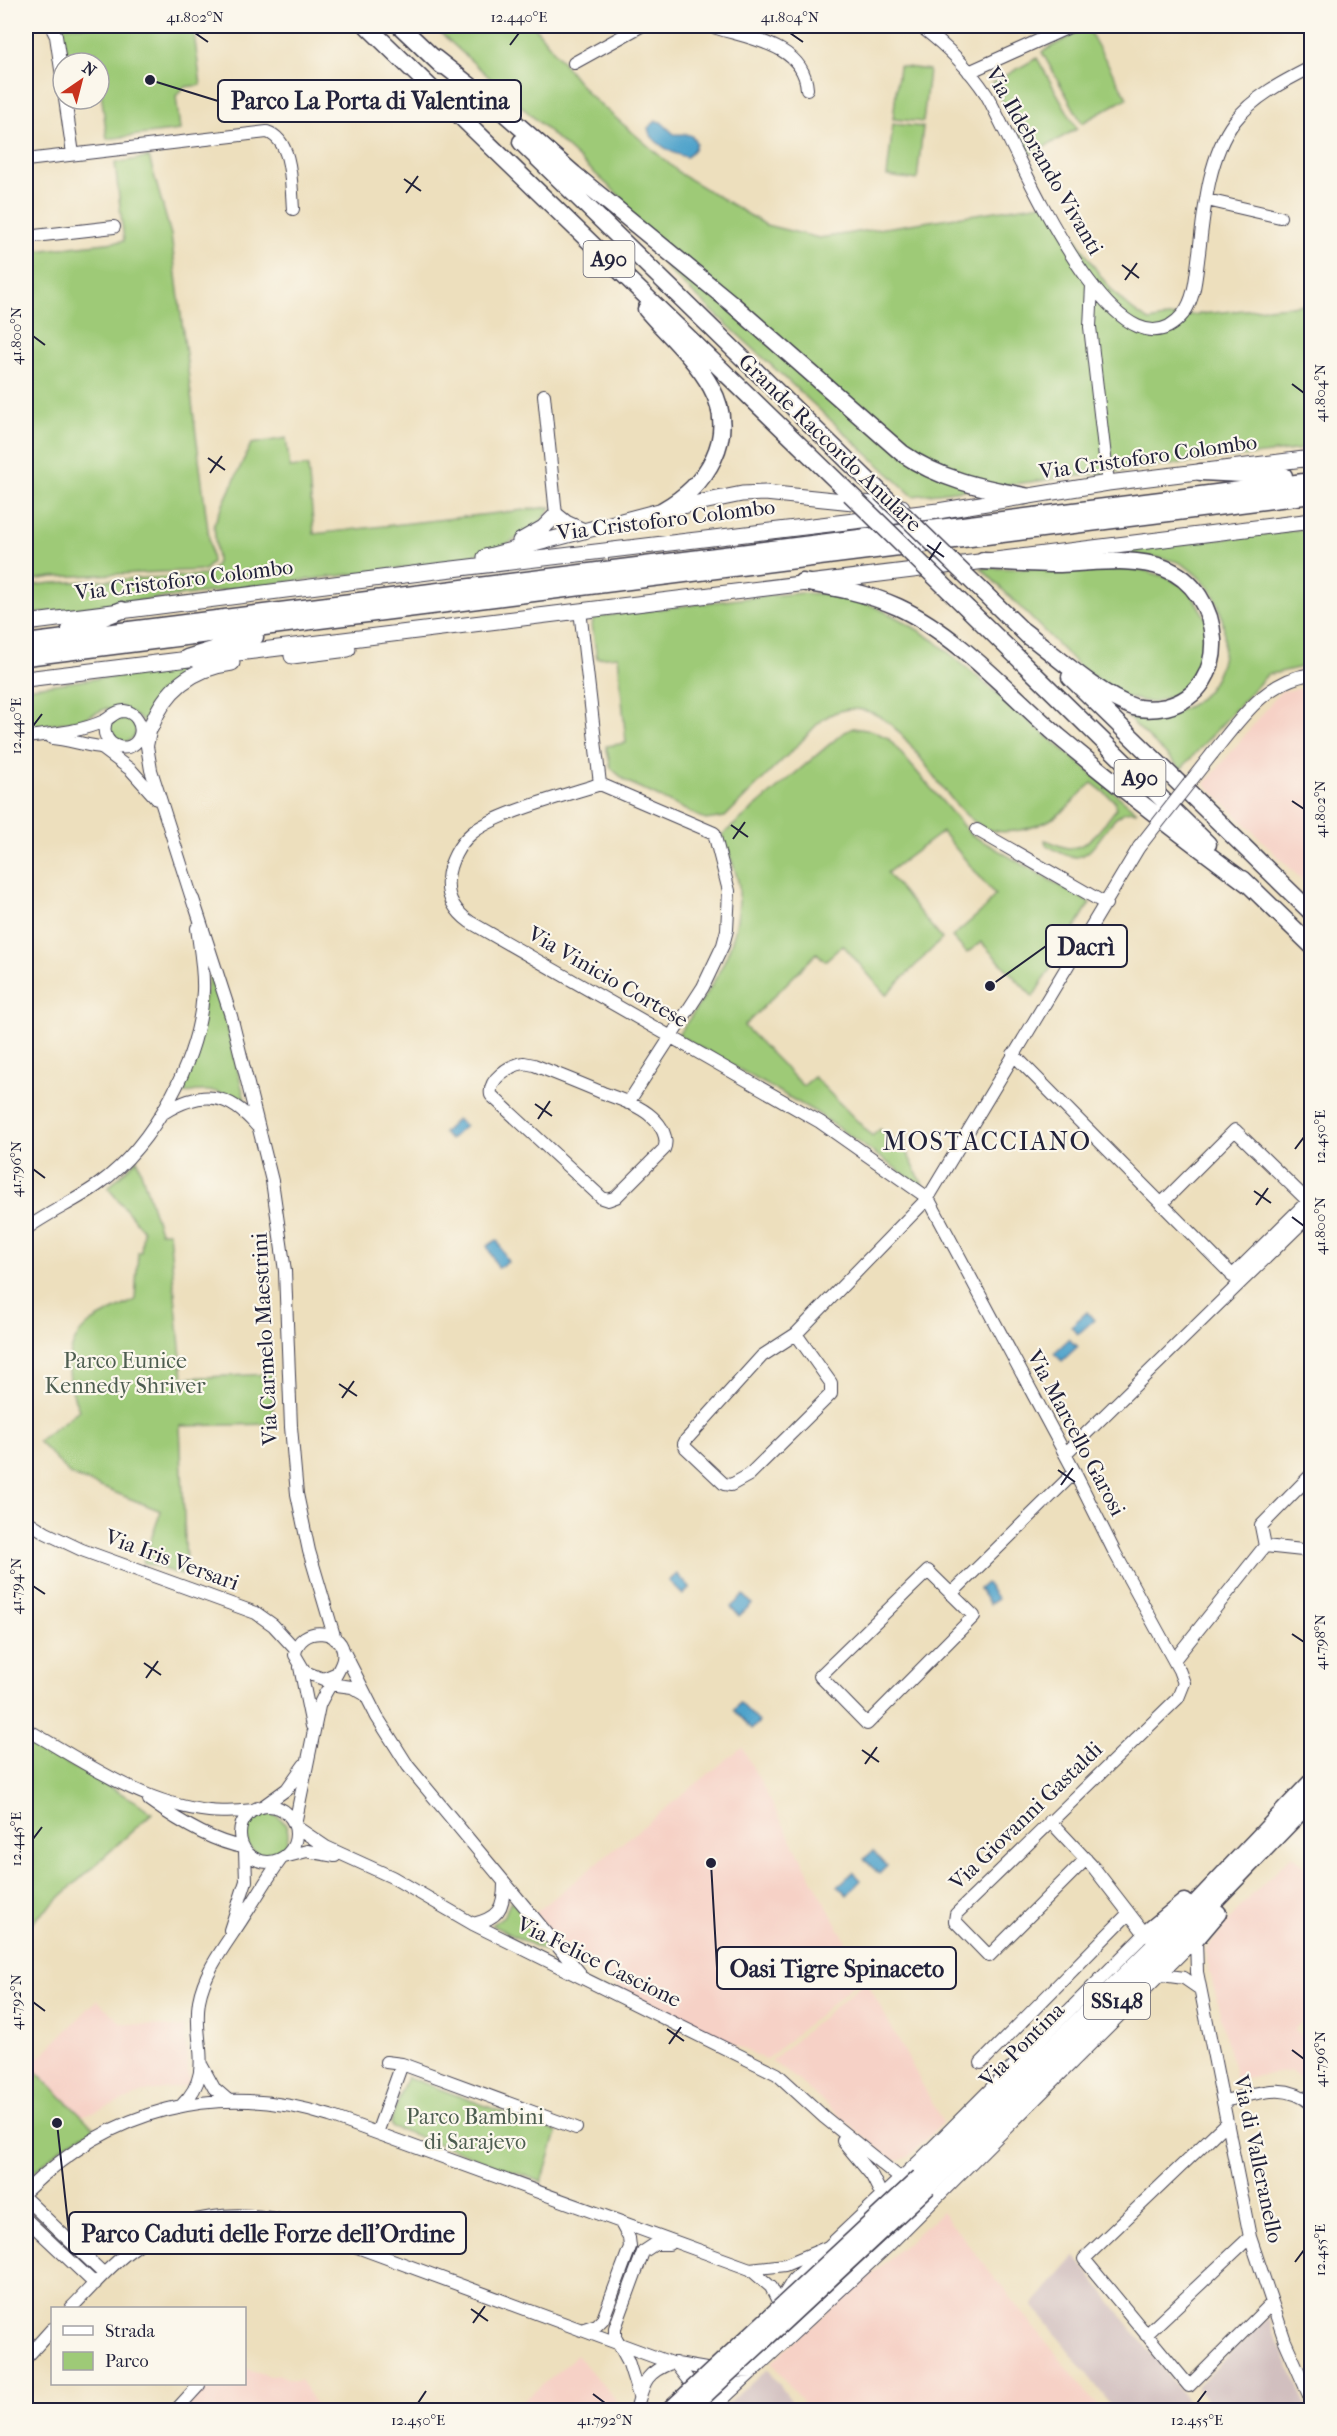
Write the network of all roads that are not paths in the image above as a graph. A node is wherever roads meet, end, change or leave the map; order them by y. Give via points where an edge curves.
1 (51, 26) edge
2 (367, 26) edge
3 (400, 26) edge
4 (641, 26) edge
5 (710, 26) edge
6 (920, 26) edge
7 (1071, 26) edge
8 (58, 51) edge
9 (435, 58) junction
10 (574, 63) dead end
11 (1311, 67) edge
12 (969, 72) junction
13 (807, 89) dead end
14 (67, 111) edge
15 (73, 154) junction
16 (26, 160) edge
17 (1207, 200) junction
18 (293, 208) dead end
19 (1280, 217) dead end
20 (114, 227) dead end
21 (26, 237) edge
22 (608, 258) junction
23 (1092, 285) junction
24 (544, 395) dead end
25 (1311, 458) edge
26 (1201, 472) junction
27 (1311, 479) edge
28 (1108, 483) junction
29 (1311, 495) edge
30 (1025, 496) junction
31 (663, 510) junction
32 (938, 511) junction
33 (556, 515) junction
34 (1311, 521) edge
35 (584, 531) junction
36 (499, 553) junction
37 (983, 561) junction
38 (435, 571) junction
39 (801, 582) junction
40 (122, 610) junction
41 (580, 610) junction
42 (344, 617) junction
43 (26, 623) edge
44 (457, 625) junction
45 (1022, 630) junction
46 (26, 643) edge
47 (26, 657) edge
48 (187, 658) junction
49 (1311, 674) edge
50 (26, 679) edge
51 (106, 721) junction
52 (146, 731) junction
53 (29, 737) edge
54 (116, 746) junction
55 (103, 749) junction
56 (600, 784) junction
57 (161, 804) junction
58 (976, 830) dead end
59 (1249, 885) junction
60 (194, 899) junction
61 (1106, 904) junction
62 (1311, 913) edge
63 (1311, 945) edge
64 (218, 970) junction
65 (203, 973) junction
66 (671, 1036) junction
67 (1013, 1054) junction
68 (628, 1103) junction
69 (163, 1113) junction
70 (260, 1129) junction
71 (928, 1198) junction
72 (1161, 1204) junction
73 (1310, 1206) edge
74 (26, 1229) edge
75 (1236, 1280) junction
76 (796, 1334) junction
77 (1065, 1454) junction
78 (1075, 1472) junction
79 (1311, 1474) edge
80 (26, 1520) edge
81 (1265, 1546) junction
82 (1311, 1551) edge
83 (951, 1594) junction
84 (335, 1639) junction
85 (296, 1650) junction
86 (343, 1650) junction
87 (1174, 1660) junction
88 (300, 1666) junction
89 (329, 1679) junction
90 (1184, 1688) joint
91 (366, 1695) junction
92 (26, 1729) edge
93 (314, 1736) junction
94 (308, 1759) junction
95 (1311, 1781) edge
96 (142, 1794) junction
97 (1301, 1804) edge
98 (258, 1809) junction
99 (1050, 1821) junction
100 (295, 1825) junction
101 (244, 1849) junction
102 (282, 1858) junction
103 (347, 1858) junction
104 (1086, 1859) junction
105 (504, 1884) junction
106 (1129, 1913) junction
107 (473, 1924) junction
108 (1145, 1934) junction
109 (1196, 1939) junction
110 (224, 1945) junction
111 (1162, 1975) junction
112 (584, 1978) junction
113 (1200, 1989) junction
114 (386, 2062) dead end
115 (981, 2063) dead end
116 (402, 2064) junction
117 (202, 2066) junction
118 (230, 2101) junction
119 (1223, 2101) junction
120 (1311, 2104) edge
121 (182, 2105) junction
122 (824, 2117) junction
123 (1226, 2123) junction
124 (576, 2127) dead end
125 (377, 2133) junction
126 (901, 2178) junction
127 (924, 2182) junction
128 (26, 2191) edge
129 (882, 2196) junction
130 (26, 2199) edge
131 (26, 2219) edge
132 (621, 2223) junction
133 (1250, 2237) junction
134 (680, 2244) junction
135 (828, 2247) junction
136 (750, 2269) junction
137 (104, 2274) junction
138 (95, 2284) junction
139 (1272, 2303) junction
140 (73, 2307) edge
141 (782, 2312) junction
142 (806, 2323) junction
143 (51, 2330) edge
144 (581, 2330) junction
145 (1146, 2335) junction
146 (787, 2340) junction
147 (619, 2345) junction
148 (26, 2358) edge
149 (673, 2363) junction
150 (752, 2372) junction
151 (199, 2385) dead end
152 (639, 2396) junction
153 (1311, 2402) edge
154 (176, 2410) edge
155 (636, 2410) edge
156 (670, 2410) edge
157 (689, 2410) edge
158 (699, 2410) edge
159 (711, 2410) edge

1 - 8 street
2 - 22 highway, Grande Raccordo Anulare / A90
3 - 9 highway, Grande Raccordo Anulare / A90
4 - 10 street
5 - 13 street via 790,55 804,71
6 - 12 street, Via Ildebrando Vivanti
7 - 12 street
9 - 30 highway via 730,302 902,453 949,478
9 - 45 highway, Grande Raccordo Anulare / A90, bridge
11 - 17 street, Via Ildebrando Vivanti via 1265,94 1233,123 1220,150
12 - 23 street, Via Ildebrando Vivanti via 994,108 1039,199
14 - 15 street
15 - 16 street
15 - 18 street via 267,132 284,145
17 - 19 street
17 - 23 street, Via Ildebrando Vivanti via 1193,294 1175,322 1157,330 1138,328 1117,314
20 - 21 street
22 - 31 highway via 701,372 719,406 720,436 710,466 692,491
22 - 59 highway, Grande Raccordo Anulare / A90, bridge
23 - 28 street via 1091,334
24 - 33 street
25 - 26 main road, Via Cristoforo Colombo
26 - 27 highway
26 - 28 main road, Via Cristoforo Colombo
27 - 46 highway, Via Cristoforo Colombo
28 - 30 main road, Via Cristoforo Colombo
29 - 42 highway
30 - 32 main road, Via Cristoforo Colombo
31 - 32 main road via 756,492
31 - 35 main road
32 - 38 main road, Via Cristoforo Colombo
33 - 35 main road
33 - 36 main road via 534,534
34 - 37 main road
35 - 36 main road
36 - 38 main road
37 - 39 main road
37 - 45 highway via 1103,561 1166,568 1191,585 1204,602 1211,618 1213,650 1204,678 1191,694 1172,705 1150,709 1114,698
38 - 40 main road, Via Cristoforo Colombo
39 - 41 main road
39 - 59 highway via 877,599 925,622 1096,767
40 - 43 main road, Via Cristoforo Colombo
40 - 46 highway
41 - 44 main road
41 - 56 street
42 - 47 highway
42 - 48 highway via 324,626 251,638
44 - 48 main road
44 - 52 main road via 420,639 201,670 171,691
45 - 62 highway, Grande Raccordo Anulare / A90
48 - 50 main road
49 - 61 street, bridge via 1285,681 1268,691 1247,712 1139,847
51 - 52 street via 115,713 126,712
51 - 53 street
51 - 54 street via 106,738
52 - 54 street via 133,744
52 - 57 street
53 - 55 street via 75,740
54 - 55 street
55 - 57 street via 131,770
56 - 66 street via 714,833 729,891 725,940 707,980
56 - 66 street, Via Vinicio Cortese via 507,815 474,831 453,860 448,892 458,911 470,922
57 - 60 street
58 - 61 street
59 - 63 highway, Grande Raccordo Anulare / A90
60 - 64 street, Via Carmelo Maestrini
60 - 65 street
61 - 67 street
64 - 65 street via 209,966
64 - 70 street, Via Carmelo Maestrini
65 - 69 street via 193,1044
66 - 68 street
66 - 71 street, Via Vinicio Cortese via 820,1122
67 - 71 street
67 - 72 street
68 - 68 street via 524,1063 504,1072 490,1087 494,1098 593,1190 609,1200 666,1143 653,1118
69 - 70 street via 187,1100 213,1097 237,1106
69 - 74 street via 104,1180
70 - 84 street, Via Carmelo Maestrini via 284,1255 297,1494
71 - 76 street
71 - 77 street, Via Marcello Garosi
72 - 73 street via 1235,1130
72 - 75 street
73 - 75 street
75 - 77 street
76 - 76 street via 762,1356 684,1443 724,1484 736,1484 749,1475 831,1394 829,1380
77 - 78 street, Via Marcello Garosi
78 - 83 street
78 - 87 street, Via Marcello Garosi
79 - 81 street via 1261,1526
80 - 85 street, Via Iris Versari via 88,1552 256,1613
81 - 82 street
81 - 87 street
83 - 83 street via 928,1571 820,1676 867,1724 974,1616
84 - 85 street via 325,1633 314,1633 303,1639
84 - 86 street
85 - 88 street
86 - 89 street via 342,1663
86 - 91 street
87 - 90 street, Via Marcello Garosi
88 - 89 street via 308,1675
88 - 93 street
89 - 91 street
89 - 93 street
90 - 99 street, Via Giovanni Gastaldi
91 - 105 street via 408,1766
92 - 96 street
93 - 94 street
94 - 98 street via 291,1784
94 - 100 street
95 - 97 highway, Via Pontina / SS148
96 - 98 street via 207,1811
96 - 101 street via 215,1838
97 - 108 highway
97 - 109 highway via 1253,1873
97 - 127 highway, Via Pontina / SS148 via 1165,1935
98 - 100 street via 283,1810
98 - 101 street via 242,1825 240,1838
99 - 104 street
99 - 104 street, Via Giovanni Gastaldi via 956,1914 956,1923 989,1956
100 - 102 street via 293,1843
100 - 103 street, Via Felice Cascione
101 - 102 street via 261,1861
101 - 110 street via 244,1887
102 - 103 street, Via Felice Cascione via 307,1851
102 - 110 street
103 - 107 street, Via Felice Cascione via 392,1877
104 - 106 street
105 - 107 street via 504,1901 497,1913
105 - 112 street
106 - 108 street
106 - 115 street
107 - 112 street, Via Felice Cascione
108 - 126 street, Via Pontina
109 - 111 street
109 - 113 street, Via di Valleranello
110 - 117 street via 200,1997
111 - 113 street via 1184,1978
111 - 142 street
112 - 122 street, Via Felice Cascione via 777,2074
113 - 119 street, Via di Valleranello
114 - 116 street
116 - 124 street
116 - 125 street
117 - 118 street via 216,2092
117 - 121 street via 197,2086
118 - 121 street
118 - 125 street via 297,2106
119 - 120 street via 1283,2089
119 - 123 street, Via di Valleranello
121 - 128 street via 136,2118 93,2139
122 - 126 street, Via Felice Cascione
122 - 129 street, Via Felice Cascione via 872,2176
123 - 133 street, Via di Valleranello
123 - 145 street via 1084,2259
125 - 132 street
126 - 129 street, Via Pontina
127 - 156 highway, Via Pontina / SS148, bridge
127 - 157 highway, Via Pontina / SS148, bridge
129 - 135 street, Via Pontina
130 - 137 street
131 - 138 street
132 - 134 street
132 - 144 street via 630,2247 605,2316 597,2325
133 - 139 street, Via di Valleranello
133 - 145 street
134 - 136 street
134 - 147 street via 659,2243 644,2252 615,2326
135 - 136 street, Via Pontina via 785,2265
135 - 141 street, Via Pontina via 791,2283 783,2297
136 - 141 street via 771,2288
137 - 138 street
137 - 144 street via 131,2249 173,2227 218,2216 262,2217 295,2224
138 - 140 street
139 - 145 street via 1189,2386
139 - 153 street, Via di Valleranello
141 - 142 street via 794,2323
141 - 146 street
142 - 146 street
143 - 148 street
144 - 147 street
146 - 150 street
147 - 149 street
147 - 152 street
149 - 150 street via 718,2372
149 - 152 street via 650,2373
149 - 158 street via 692,2387
150 - 159 street
151 - 154 street
152 - 155 street

